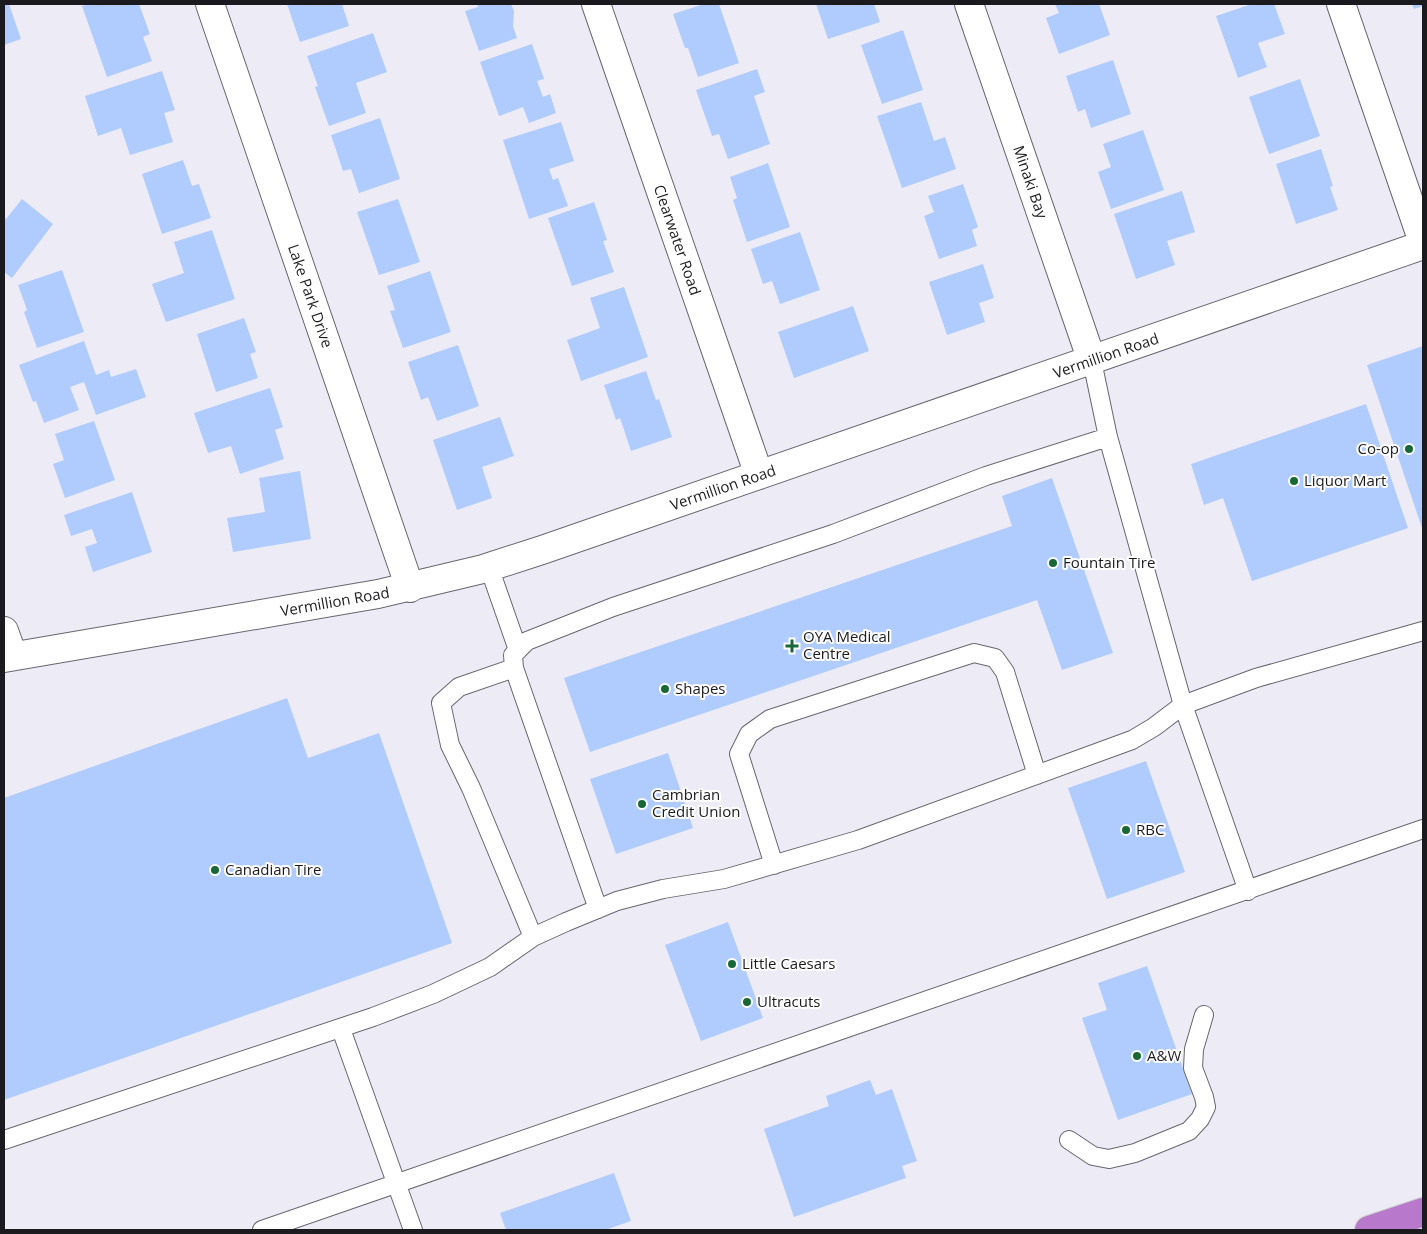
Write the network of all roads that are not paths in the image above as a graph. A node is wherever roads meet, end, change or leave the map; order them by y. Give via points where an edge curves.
1 (210, 4) edge
2 (596, 4) edge
3 (968, 4) edge
4 (1342, 4) edge
5 (1423, 243) edge
6 (1092, 361) junction
7 (1108, 437) junction
8 (759, 475) junction
9 (488, 567) junction
10 (410, 588) junction
11 (4, 631) edge
12 (1423, 631) edge
13 (518, 650) junction
14 (8, 657) edge
15 (514, 668) junction
16 (1184, 705) junction
17 (1037, 775) junction
18 (1423, 829) edge
19 (774, 865) junction
20 (1248, 891) junction
21 (598, 909) junction
22 (533, 937) junction
23 (1204, 1015) dead end
24 (341, 1029) junction
25 (4, 1140) edge
26 (1069, 1140) dead end
27 (397, 1185) junction
28 (1423, 1212) edge
29 (262, 1230) edge
30 (413, 1230) edge
31 (1369, 1230) edge

1 - 10 street, Lake Park Drive
2 - 8 street, Clearwater Road
3 - 6 street, Minaki Bay
4 - 5 street
5 - 6 street, Vermillion Road
6 - 7 lane
6 - 8 street, Vermillion Road
7 - 13 lane via 986,476 834,534 613,607 527,640
7 - 16 lane
8 - 9 street, Vermillion Road
9 - 10 street, Vermillion Road
9 - 13 lane
10 - 14 street, Vermillion Road
11 - 14 street
12 - 16 lane via 1256,678
13 - 15 lane via 513,654
15 - 21 lane
15 - 22 lane via 459,687 441,704 450,745
16 - 17 lane via 1132,740
16 - 20 lane
17 - 19 lane via 858,840
17 - 19 lane via 1005,672 995,658 974,653 770,719 749,734 739,754
18 - 20 lane
19 - 21 lane via 724,879 663,889
20 - 27 lane
21 - 22 lane
22 - 24 lane via 490,967 433,994
23 - 26 lane via 1194,1050 1193,1068 1206,1107 1189,1131 1135,1153 1109,1159 1093,1156
24 - 25 lane
24 - 27 lane
27 - 29 lane
27 - 30 lane
28 - 31 highway

